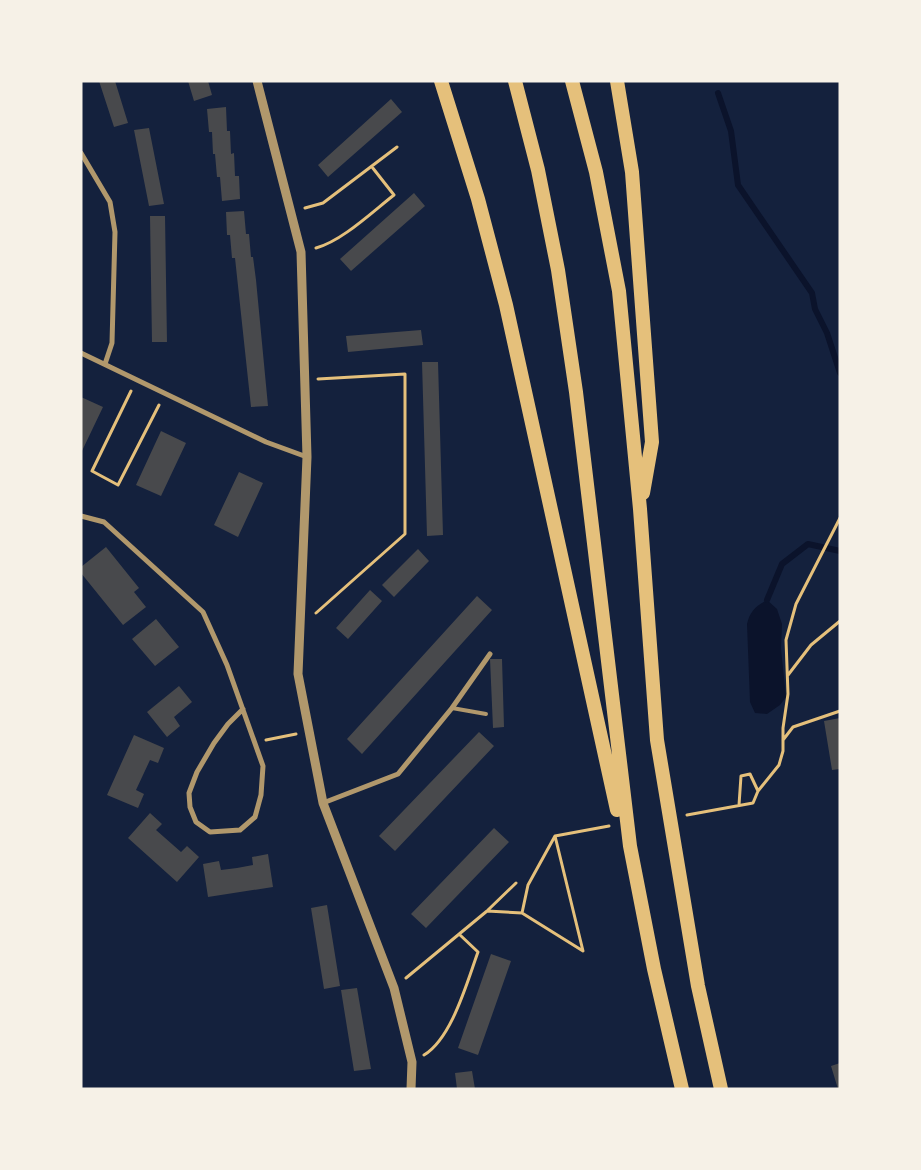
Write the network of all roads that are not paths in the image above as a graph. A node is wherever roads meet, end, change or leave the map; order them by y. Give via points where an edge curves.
1 (257, 81) edge
2 (441, 81) edge
3 (515, 81) edge
4 (572, 81) edge
5 (617, 81) edge
6 (81, 153) edge
7 (81, 353) edge
8 (105, 364) junction
9 (307, 457) junction
10 (640, 509) junction
11 (81, 516) edge
12 (490, 654) dead end
13 (452, 708) junction
14 (243, 709) junction
15 (486, 714) dead end
16 (323, 803) junction
17 (654, 969) junction
18 (411, 1089) edge
19 (682, 1089) edge
20 (721, 1089) edge

1 - 9 street via 301,252
2 - 17 highway via 478,199 506,305
3 - 17 highway via 538,170 560,279 630,846
4 - 10 highway via 596,172 619,291
5 - 10 highway via 632,172 652,442
6 - 8 street via 110,202 115,232 112,343
7 - 8 street
8 - 9 street via 266,442
9 - 16 street via 298,674
10 - 20 highway via 657,740 698,986
11 - 14 street via 104,522 203,612
12 - 13 street
13 - 15 lane
13 - 16 street via 398,774
14 - 14 street via 263,766 261,795 255,817 240,830 210,832 196,822 189,793 214,743
16 - 18 street via 394,988 412,1062
17 - 19 highway

